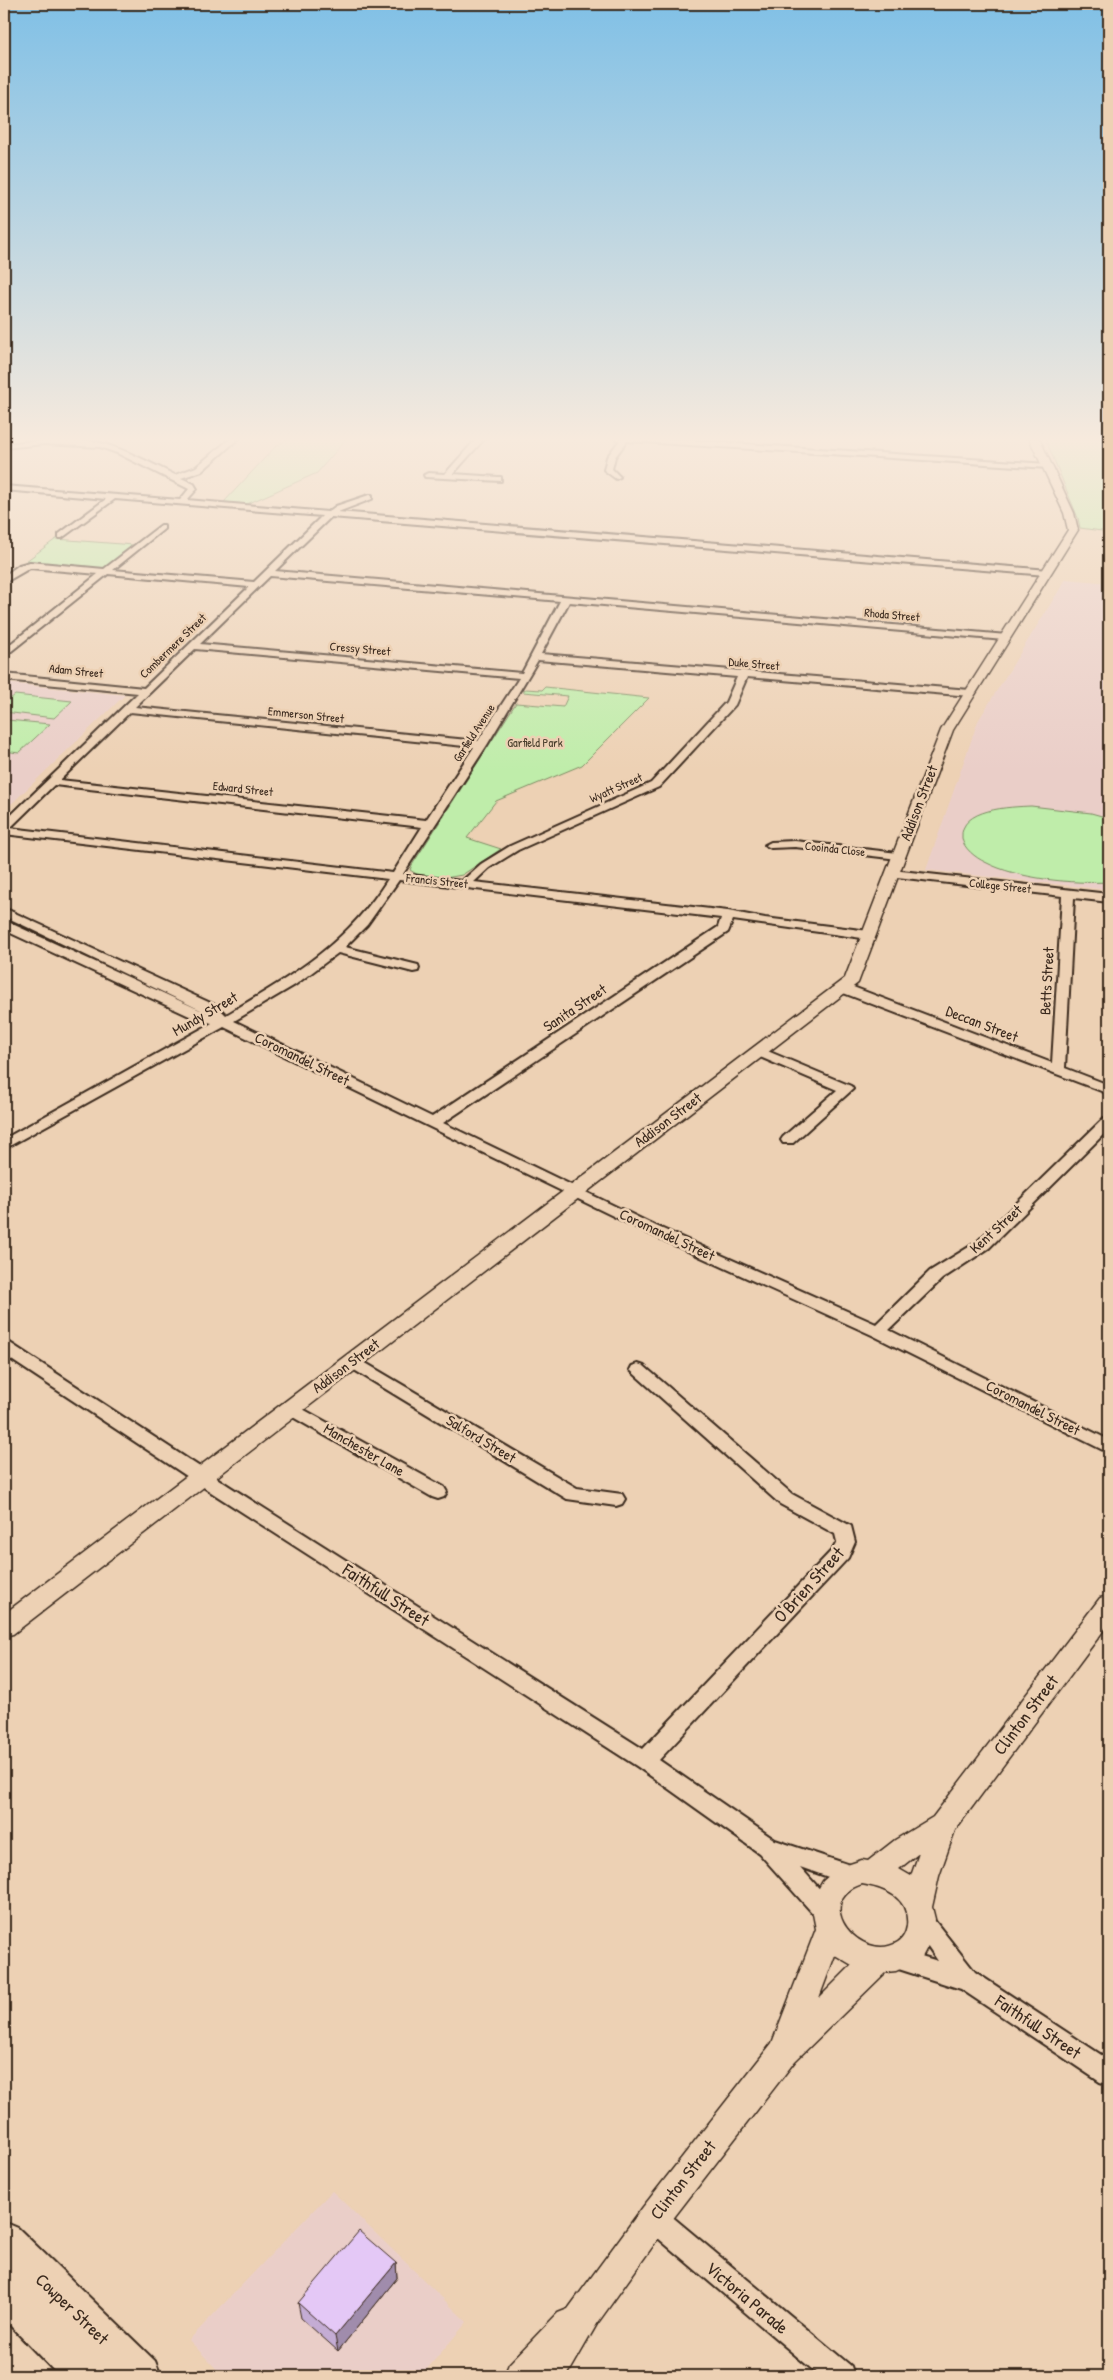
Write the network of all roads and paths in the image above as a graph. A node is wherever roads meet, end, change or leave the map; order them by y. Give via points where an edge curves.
1 (134, 549) edge
2 (293, 549) edge
3 (762, 549) edge
4 (1061, 549) edge
5 (106, 572) junction
6 (1046, 572) junction
7 (269, 573) junction
8 (4, 580) edge
9 (257, 585) junction
10 (566, 599) junction
11 (1004, 637) junction
12 (194, 646) junction
13 (4, 654) edge
14 (537, 657) junction
15 (743, 675) junction
16 (525, 676) junction
17 (4, 677) edge
18 (147, 691) junction
19 (970, 693) junction
20 (128, 709) junction
21 (482, 746) junction
22 (52, 782) junction
23 (430, 824) junction
24 (4, 830) edge
25 (771, 846) dead end
26 (898, 856) junction
27 (892, 874) junction
28 (396, 877) junction
29 (465, 884) junction
30 (1068, 893) junction
31 (1109, 898) edge
32 (4, 912) edge
33 (728, 915) junction
34 (24, 921) junction
35 (7, 927) edge
36 (869, 935) junction
37 (336, 949) junction
38 (86, 950) junction
39 (74, 957) junction
40 (413, 968) dead end
41 (150, 980) junction
42 (138, 987) junction
43 (843, 988) junction
44 (225, 1022) junction
45 (758, 1051) junction
46 (1058, 1070) junction
47 (1109, 1090) edge
48 (1109, 1121) edge
49 (433, 1123) junction
50 (788, 1140) dead end
51 (4, 1145) edge
52 (573, 1191) junction
53 (878, 1331) junction
54 (4, 1347) edge
55 (352, 1361) junction
56 (638, 1370) dead end
57 (290, 1408) junction
58 (1109, 1447) edge
59 (201, 1476) junction
60 (438, 1492) dead end
61 (616, 1498) dead end
62 (1109, 1605) edge
63 (4, 1627) edge
64 (645, 1761) junction
65 (943, 1825) junction
66 (767, 1846) junction
67 (863, 1874) junction
68 (921, 1914) junction
69 (828, 1921) junction
70 (886, 1959) junction
71 (967, 1980) junction
72 (784, 2051) junction
73 (1109, 2074) edge
74 (654, 2218) junction
75 (4, 2242) edge
76 (4, 2288) edge
77 (585, 2312) junction
78 (89, 2376) edge
79 (140, 2376) edge
80 (521, 2376) edge
81 (548, 2376) edge
82 (841, 2376) edge

1 - 5 street
2 - 7 street, Combermere Street
3 - 6 street
4 - 6 street, Addison Street
5 - 8 street via 34,565 22,567
5 - 9 street
5 - 13 street
6 - 11 street, Addison Street
7 - 9 street, Combermere Street
7 - 10 street, Rhoda Street
9 - 12 street, Combermere Street
10 - 11 street, Rhoda Street
10 - 14 street, Garfield Avenue
11 - 19 street, Addison Street
12 - 16 street, Cressy Street
12 - 18 street, Combermere Street
14 - 15 street, Duke Street
14 - 16 street, Garfield Avenue
15 - 19 street, Duke Street
15 - 29 street, Wyatt Street via 731,703 655,785 514,848 485,866
16 - 21 street, Garfield Avenue
17 - 18 street, Adam Street
18 - 20 street, Combermere Street
19 - 26 street, Addison Street via 947,730
20 - 21 street, Emmerson Street
20 - 22 street, Combermere Street
21 - 23 street, Garfield Avenue
22 - 23 street, Edward Street
22 - 24 street, Combermere Street
23 - 28 street, Garfield Avenue
24 - 28 street, Francis Street
25 - 26 street, Cooinda Close via 795,844
26 - 27 street, Addison Street
27 - 30 street, College Street
27 - 36 street, Addison Street
28 - 29 street, Francis Street
28 - 37 street, Mundy Street via 363,922
29 - 33 street, Francis Street
30 - 31 street, College Street
30 - 46 street, Betts Street
32 - 34 street, Coromandel Street
33 - 36 street, Francis Street
33 - 49 street, Sanita Street via 724,928
34 - 35 street
34 - 38 street, Coromandel Street
35 - 39 street, Coromandel Street
36 - 43 street, Addison Street via 852,980
37 - 40 street
37 - 44 street, Mundy Street
38 - 39 street
38 - 41 street, Coromandel Street
39 - 42 street, Coromandel Street
41 - 42 street
41 - 44 street, Coromandel Street via 212,1009
42 - 44 street, Coromandel Street via 203,1017
43 - 45 street, Addison Street
43 - 46 street, Deccan Street
44 - 49 street, Coromandel Street
44 - 51 street, Mundy Street
45 - 50 street via 846,1089
45 - 52 street, Addison Street
46 - 47 street, Deccan Street
48 - 53 street, Kent Street via 983,1245 936,1275
49 - 52 street, Coromandel Street
52 - 53 street, Coromandel Street
52 - 55 street, Addison Street
53 - 58 street, Coromandel Street
54 - 59 street, Faithfull Street
55 - 57 street, Addison Street
55 - 61 street, Salford Street via 573,1494
56 - 64 street, O'Brien Street via 786,1498 844,1531 846,1542 841,1553
57 - 59 street, Addison Street
57 - 60 street, Manchester Lane
59 - 63 street, Addison Street
59 - 64 street, Faithfull Street
62 - 65 street, Clinton Street
64 - 66 street, Faithfull Street
65 - 67 street, Clinton Street
65 - 68 street, Clinton Street via 924,1876
66 - 67 street, Faithfull Street
66 - 69 street, Faithfull Street
67 - 68 street via 889,1876 902,1883 912,1893
67 - 69 street via 840,1881 832,1889 827,1900
68 - 70 street via 920,1935 914,1945 906,1953
68 - 71 street, Faithfull Street
69 - 70 street via 850,1951 864,1957
69 - 72 street, Clinton Street
70 - 71 street, Faithfull Street
70 - 72 street, Clinton Street
71 - 73 street, Faithfull Street
72 - 74 street, Clinton Street
74 - 77 street, Clinton Street
74 - 82 street, Victoria Parade
75 - 79 main road, Cowper Street
76 - 78 main road, Cowper Street
77 - 80 street, Clinton Street
77 - 81 street, Clinton Street

